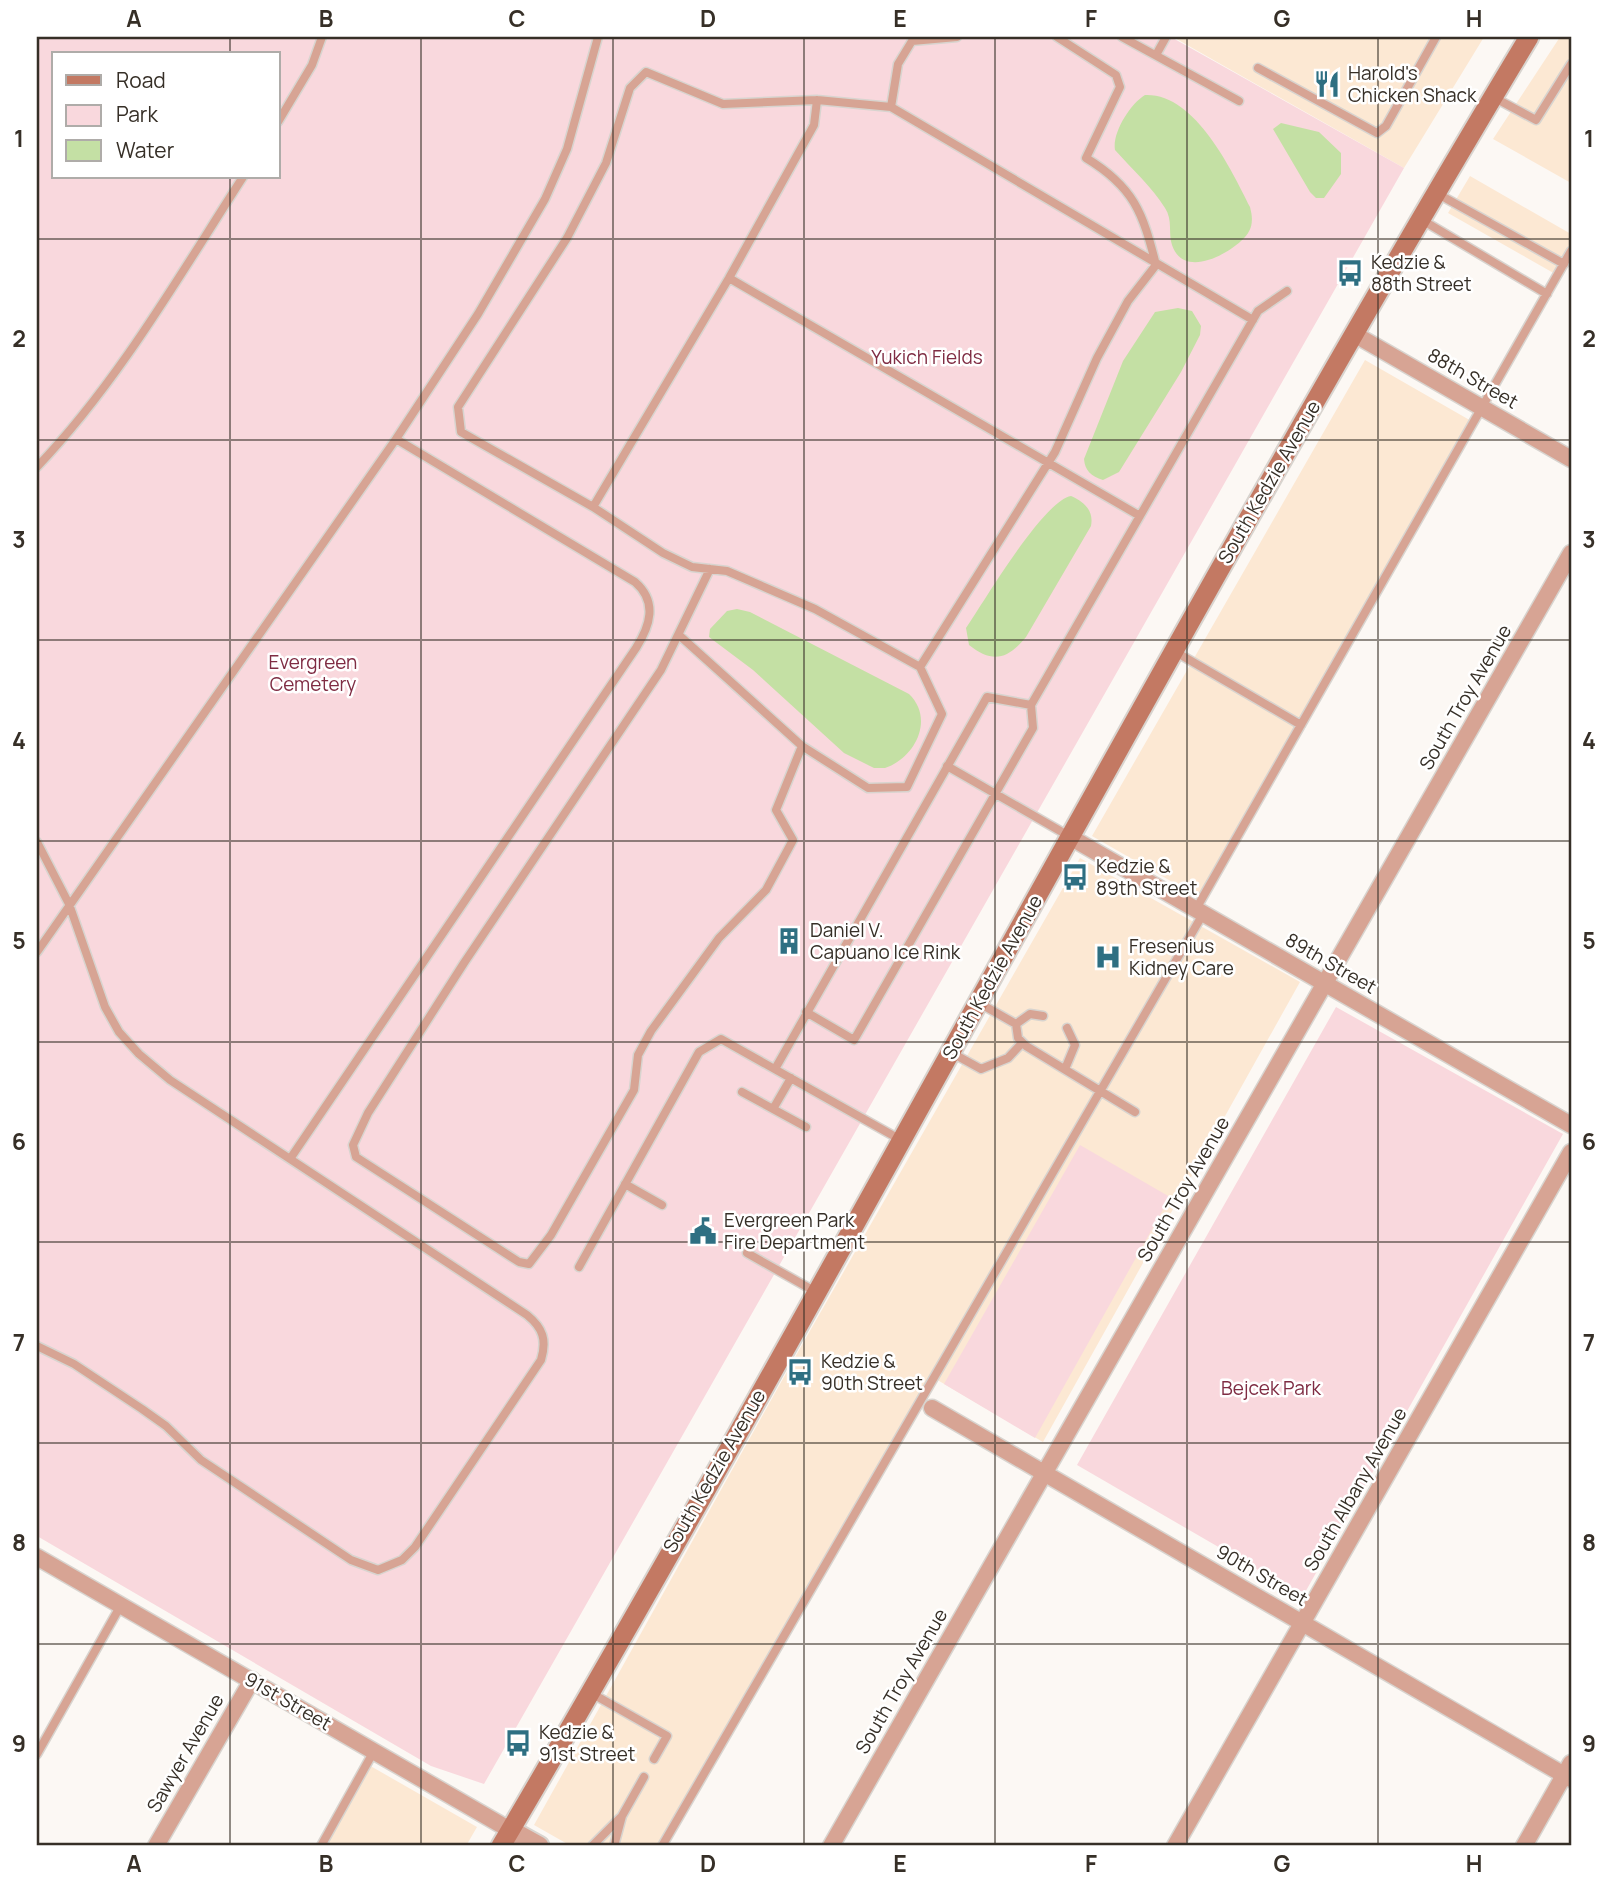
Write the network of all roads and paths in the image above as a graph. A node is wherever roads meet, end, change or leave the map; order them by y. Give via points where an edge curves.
1 (322, 37) edge
2 (598, 37) edge
3 (957, 37) edge
4 (1057, 37) edge
5 (1122, 37) edge
6 (1166, 37) edge
7 (1436, 37) edge
8 (1529, 37) edge
9 (1156, 55) junction
10 (1571, 64) edge
11 (1258, 68) dead end
12 (1493, 96) junction
13 (817, 100) junction
14 (1239, 102) dead end
15 (891, 107) junction
16 (280, 119) edge
17 (242, 178) edge
18 (1435, 192) junction
19 (1420, 219) junction
20 (1571, 251) edge
21 (1564, 264) junction
22 (1156, 265) junction
23 (729, 278) junction
24 (1287, 291) dead end
25 (1547, 294) junction
26 (1253, 320) junction
27 (1354, 334) junction
28 (1482, 408) junction
29 (396, 439) junction
30 (1571, 459) edge
31 (1049, 463) junction
32 (37, 467) edge
33 (593, 507) junction
34 (1140, 516) junction
35 (1571, 553) edge
36 (710, 569) junction
37 (680, 636) junction
38 (1174, 651) junction
39 (920, 667) junction
40 (1031, 705) junction
41 (1301, 724) junction
42 (802, 746) junction
43 (947, 766) junction
44 (995, 794) junction
45 (1070, 837) junction
46 (37, 842) edge
47 (69, 904) junction
48 (1200, 912) junction
49 (37, 952) edge
50 (1325, 984) junction
51 (977, 1002) junction
52 (806, 1012) junction
53 (1043, 1016) dead end
54 (1016, 1024) junction
55 (1067, 1028) dead end
56 (1022, 1043) junction
57 (950, 1052) junction
58 (775, 1069) junction
59 (1065, 1069) junction
60 (790, 1078) junction
61 (1100, 1091) junction
62 (742, 1092) dead end
63 (773, 1109) junction
64 (1135, 1112) dead end
65 (1571, 1125) edge
66 (806, 1127) dead end
67 (901, 1140) junction
68 (1571, 1152) edge
69 (290, 1159) junction
70 (625, 1184) junction
71 (663, 1205) dead end
72 (747, 1253) dead end
73 (579, 1267) dead end
74 (816, 1292) junction
75 (37, 1346) edge
76 (932, 1408) dead end
77 (1045, 1473) junction
78 (37, 1557) edge
79 (121, 1605) junction
80 (1303, 1623) junction
81 (252, 1681) junction
82 (589, 1692) junction
83 (374, 1751) junction
84 (37, 1754) edge
85 (654, 1759) dead end
86 (1569, 1772) edge
87 (644, 1777) dead end
88 (622, 1816) junction
89 (506, 1838) edge
90 (156, 1846) edge
91 (321, 1846) edge
92 (539, 1846) edge
93 (592, 1846) edge
94 (614, 1846) edge
95 (662, 1846) edge
96 (831, 1846) edge
97 (1175, 1846) edge
98 (1524, 1846) edge

1 - 16 lane via 312,65
2 - 29 lane via 570,138 545,199 478,314
3 - 15 lane via 912,41 898,64
4 - 22 lane via 1116,75 1120,87 1086,158 1110,172 1140,207
5 - 9 lane
6 - 9 lane
7 - 11 lane via 1377,133
8 - 12 main road, South Kedzie Avenue
9 - 14 lane
10 - 12 lane via 1536,120
12 - 18 main road, South Kedzie Avenue
13 - 15 lane
13 - 23 lane via 814,125
13 - 33 lane via 723,104 646,72 631,88 607,163 567,238 458,407 461,432
15 - 22 lane
17 - 32 lane via 112,377
18 - 19 main road, South Kedzie Avenue
18 - 21 lane
19 - 25 lane
19 - 27 main road, South Kedzie Avenue
20 - 21 lane
21 - 25 lane
22 - 26 lane
22 - 31 lane via 1109,335
23 - 31 lane
23 - 33 lane
24 - 26 lane via 1258,311
25 - 28 lane
26 - 34 lane
27 - 28 street, 88th Street
27 - 38 main road, South Kedzie Avenue
28 - 30 street, 88th Street
28 - 41 lane
29 - 47 lane
29 - 69 lane via 635,582 649,600 649,622 636,649
31 - 34 lane
31 - 39 lane
33 - 36 lane via 663,553
34 - 40 lane
35 - 50 street, South Troy Avenue
36 - 37 lane
36 - 39 lane via 727,571 815,610
37 - 42 lane
37 - 42 lane via 369,1113 353,1144 356,1157 519,1262 529,1264 551,1235 634,1090 638,1055 651,1031 719,938 766,890 793,840 776,810
38 - 41 lane
38 - 45 main road, South Kedzie Avenue
39 - 42 lane via 942,714 907,787 868,788
40 - 43 lane via 987,697
40 - 44 lane via 1033,729
41 - 48 lane
43 - 44 lane
43 - 52 lane
44 - 45 lane
44 - 52 lane via 854,1040
45 - 48 street, 89th Street
45 - 51 main road, South Kedzie Avenue
46 - 47 lane
47 - 49 lane
47 - 69 lane via 105,1007 126,1040 170,1080
48 - 50 street, 89th Street
48 - 61 lane
50 - 65 street, 89th Street
50 - 77 street, South Troy Avenue
51 - 54 lane
51 - 57 main road, South Kedzie Avenue
52 - 58 lane
53 - 54 lane via 1030,1014
54 - 56 lane
55 - 59 lane via 1075,1045
56 - 57 lane via 1009,1058 982,1069
56 - 59 lane
57 - 67 main road, South Kedzie Avenue
58 - 60 lane
58 - 70 lane via 721,1040 699,1052
59 - 61 lane
60 - 63 lane
60 - 67 lane
61 - 64 lane
61 - 95 lane
62 - 63 lane
63 - 66 lane
67 - 74 main road, South Kedzie Avenue
68 - 80 street, South Albany Avenue
69 - 75 lane via 540,1325 541,1360 402,1560 377,1570 351,1560 201,1460 142,1409 74,1364
70 - 71 lane
70 - 73 lane
72 - 74 lane
74 - 82 main road, South Kedzie Avenue
76 - 77 street, 90th Street
77 - 80 street, 90th Street
77 - 96 street, South Troy Avenue
78 - 79 street, 91st Street
79 - 81 street, 91st Street
79 - 84 lane
80 - 86 street, 90th Street
80 - 97 street, South Albany Avenue
81 - 83 street, 91st Street
81 - 90 street, Sawyer Avenue
82 - 85 lane via 667,1736
82 - 89 main road, South Kedzie Avenue
83 - 89 street, 91st Street
83 - 91 lane
86 - 98 street
87 - 88 lane
88 - 93 lane
88 - 94 lane
89 - 92 street, 91st Street

